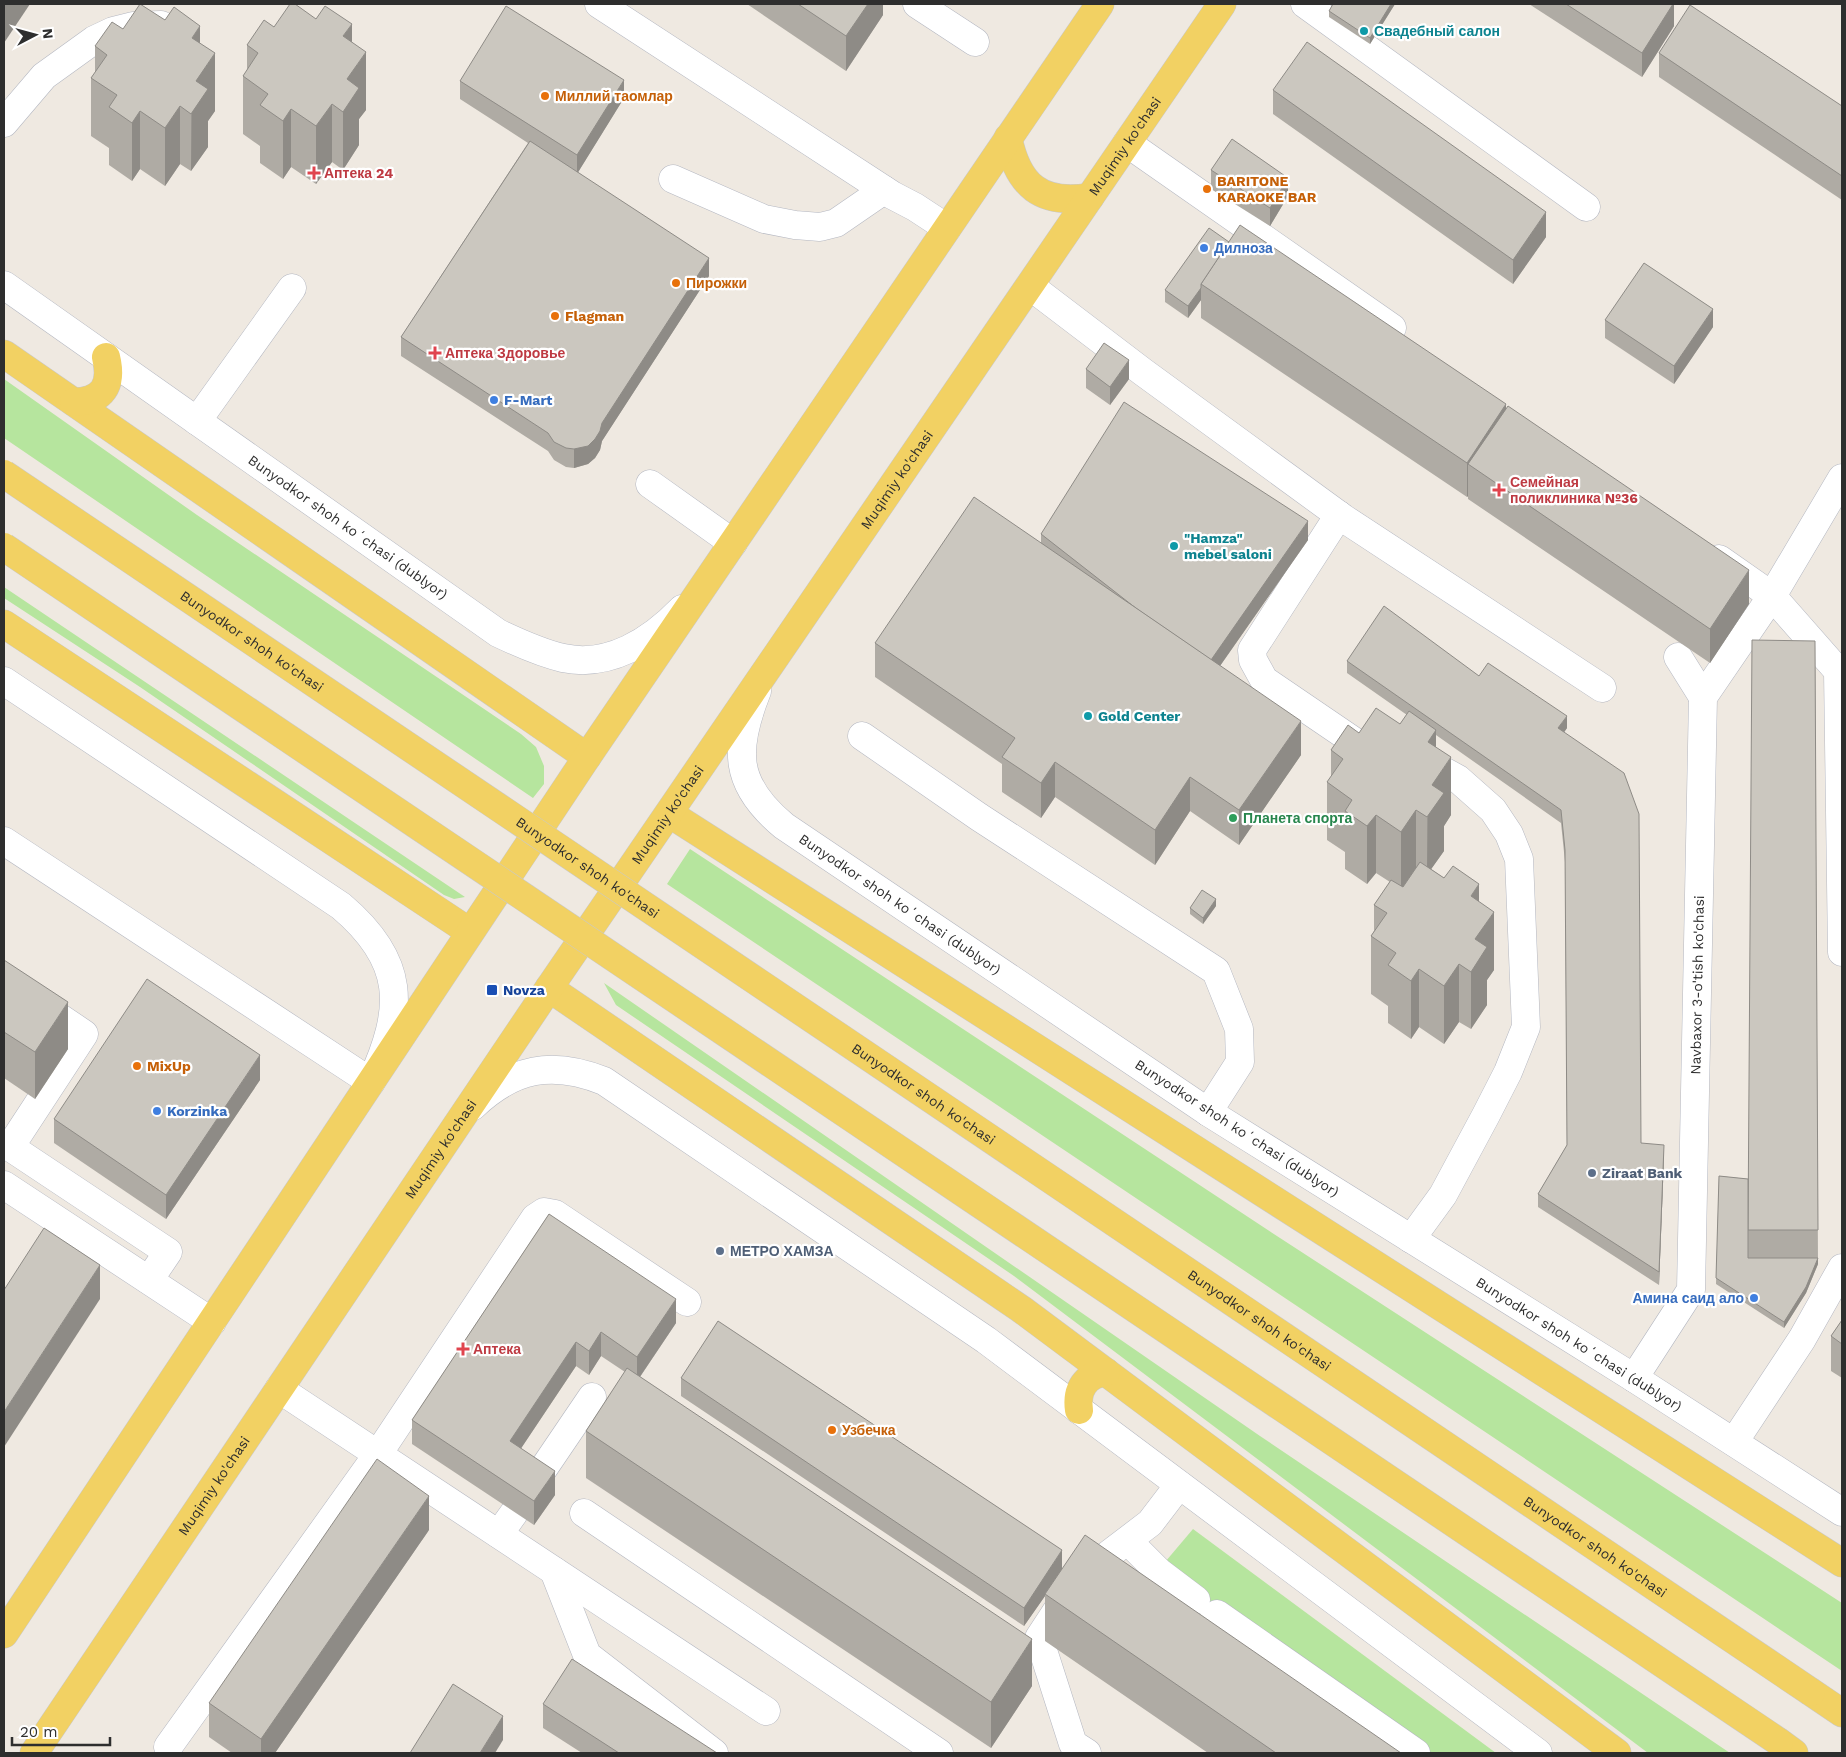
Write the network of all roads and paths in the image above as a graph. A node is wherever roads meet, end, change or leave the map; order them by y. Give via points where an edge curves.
1 (599, 4) edge
2 (917, 4) edge
3 (1100, 4) edge
4 (1222, 4) edge
5 (1305, 4) edge
6 (183, 25) edge
7 (975, 42) dead end
8 (4, 123) edge
9 (1008, 138) junction
10 (1127, 143) junction
11 (673, 179) dead end
12 (884, 190) junction
13 (1090, 197) junction
14 (1586, 207) dead end
15 (948, 228) junction
16 (4, 286) edge
17 (1030, 286) junction
18 (292, 288) dead end
19 (1415, 344) edge
20 (4, 354) edge
21 (106, 357) junction
22 (74, 402) junction
23 (197, 421) junction
24 (4, 474) edge
25 (1842, 478) edge
26 (650, 484) dead end
27 (1339, 515) junction
28 (733, 543) junction
29 (1699, 544) edge
30 (4, 547) edge
31 (704, 586) junction
32 (1772, 596) junction
33 (4, 624) edge
34 (1678, 657) dead end
35 (766, 673) junction
36 (4, 681) edge
37 (1602, 688) dead end
38 (1703, 697) junction
39 (862, 736) dead end
40 (587, 757) junction
41 (670, 814) junction
42 (4, 842) edge
43 (470, 932) junction
44 (1842, 952) edge
45 (4, 980) edge
46 (549, 988) junction
47 (371, 1082) junction
48 (1208, 1112) junction
49 (466, 1113) junction
50 (4, 1185) edge
51 (1411, 1239) junction
52 (1842, 1268) edge
53 (149, 1280) junction
54 (687, 1302) dead end
55 (212, 1322) junction
56 (1106, 1372) junction
57 (1634, 1378) junction
58 (279, 1389) junction
59 (592, 1397) dead end
60 (1079, 1410) junction
61 (1734, 1442) junction
62 (378, 1454) junction
63 (535, 1482) edge
64 (1179, 1485) junction
65 (1842, 1512) edge
66 (584, 1513) dead end
67 (1128, 1541) junction
68 (1842, 1563) edge
69 (554, 1571) junction
70 (1196, 1600) dead end
71 (1169, 1616) edge
72 (4, 1634) edge
73 (766, 1711) dead end
74 (1842, 1713) edge
75 (168, 1747) dead end
76 (1787, 1748) edge
77 (1076, 1750) edge
78 (34, 1753) edge
79 (714, 1753) edge
80 (938, 1753) edge
81 (1416, 1753) edge
82 (1538, 1753) edge
83 (1616, 1753) edge

1 - 12 street
2 - 7 street
3 - 9 main road
4 - 10 main road, Muqimiy ko'chasi
5 - 14 street
6 - 8 street via 133,26 94,40 44,76
9 - 13 main road via 1017,168 1037,190 1049,197 1062,199
9 - 15 main road
10 - 13 main road, Muqimiy ko'chasi
10 - 19 street
11 - 12 street via 764,219 820,227 836,223
12 - 15 street
13 - 17 main road, Muqimiy ko'chasi
15 - 28 main road
16 - 21 street, Bunyodkor shoh koʻchasi (dublyor)
17 - 27 street
17 - 35 main road, Muqimiy ko'chasi
18 - 23 street
20 - 22 main road
21 - 22 main road via 109,374 103,391 90,400
21 - 23 street, Bunyodkor shoh koʻchasi (dublyor)
22 - 40 main road
23 - 31 street, Bunyodkor shoh koʻchasi (dublyor) via 498,633 553,656 590,660 622,653 653,636
24 - 74 main road, Bunyodkor shoh ko'chasi, bridge
25 - 32 street
26 - 28 street
27 - 37 street
27 - 51 street via 1252,650 1253,660 1264,680 1358,744 1413,754 1458,779 1494,810 1519,859 1526,1027 1508,1072 1443,1195
28 - 31 main road
29 - 32 street
30 - 76 main road, bridge
31 - 40 main road
32 - 38 street
32 - 44 street via 1838,671
33 - 43 main road
34 - 38 street
35 - 41 main road, Muqimiy ko'chasi
35 - 48 street, Bunyodkor shoh koʻchasi (dublyor) via 744,728 742,764 749,788 774,817
36 - 47 street via 341,906 368,931 387,960 395,994 386,1044
38 - 57 street, Navbaxor 3-o'tish ko'chasi via 1691,1290
39 - 48 street via 979,817 1216,971 1238,1029 1240,1062
40 - 43 main road
41 - 46 main road, Muqimiy ko'chasi
41 - 68 main road
42 - 47 street
43 - 47 main road
45 - 53 street via 84,1034 10,1147 168,1252
46 - 49 main road, Muqimiy ko'chasi
46 - 56 main road via 1021,1309
47 - 55 main road
48 - 51 street, Bunyodkor shoh koʻchasi (dublyor)
49 - 58 main road, Muqimiy ko'chasi
49 - 60 street via 494,1088 522,1073 563,1069 604,1080 986,1340
50 - 53 street
51 - 57 street, Bunyodkor shoh koʻchasi (dublyor)
52 - 61 street via 1802,1339
53 - 55 street
54 - 62 street via 555,1214 544,1212 534,1218
55 - 72 main road
56 - 60 main road via 1094,1375 1083,1384 1078,1397
56 - 83 main road
57 - 61 street, Bunyodkor shoh koʻchasi (dublyor)
58 - 62 street
58 - 78 main road, Muqimiy ko'chasi
59 - 63 street
60 - 64 street
61 - 65 street, Bunyodkor shoh koʻchasi (dublyor)
62 - 69 street via 507,1524
62 - 75 street
64 - 67 street via 1150,1523
64 - 82 street
66 - 80 street
67 - 70 street via 1159,1572
67 - 77 street via 1108,1571 1080,1577 1039,1638
69 - 73 street
69 - 79 street via 588,1655
71 - 81 street via 1200,1638 1217,1614

